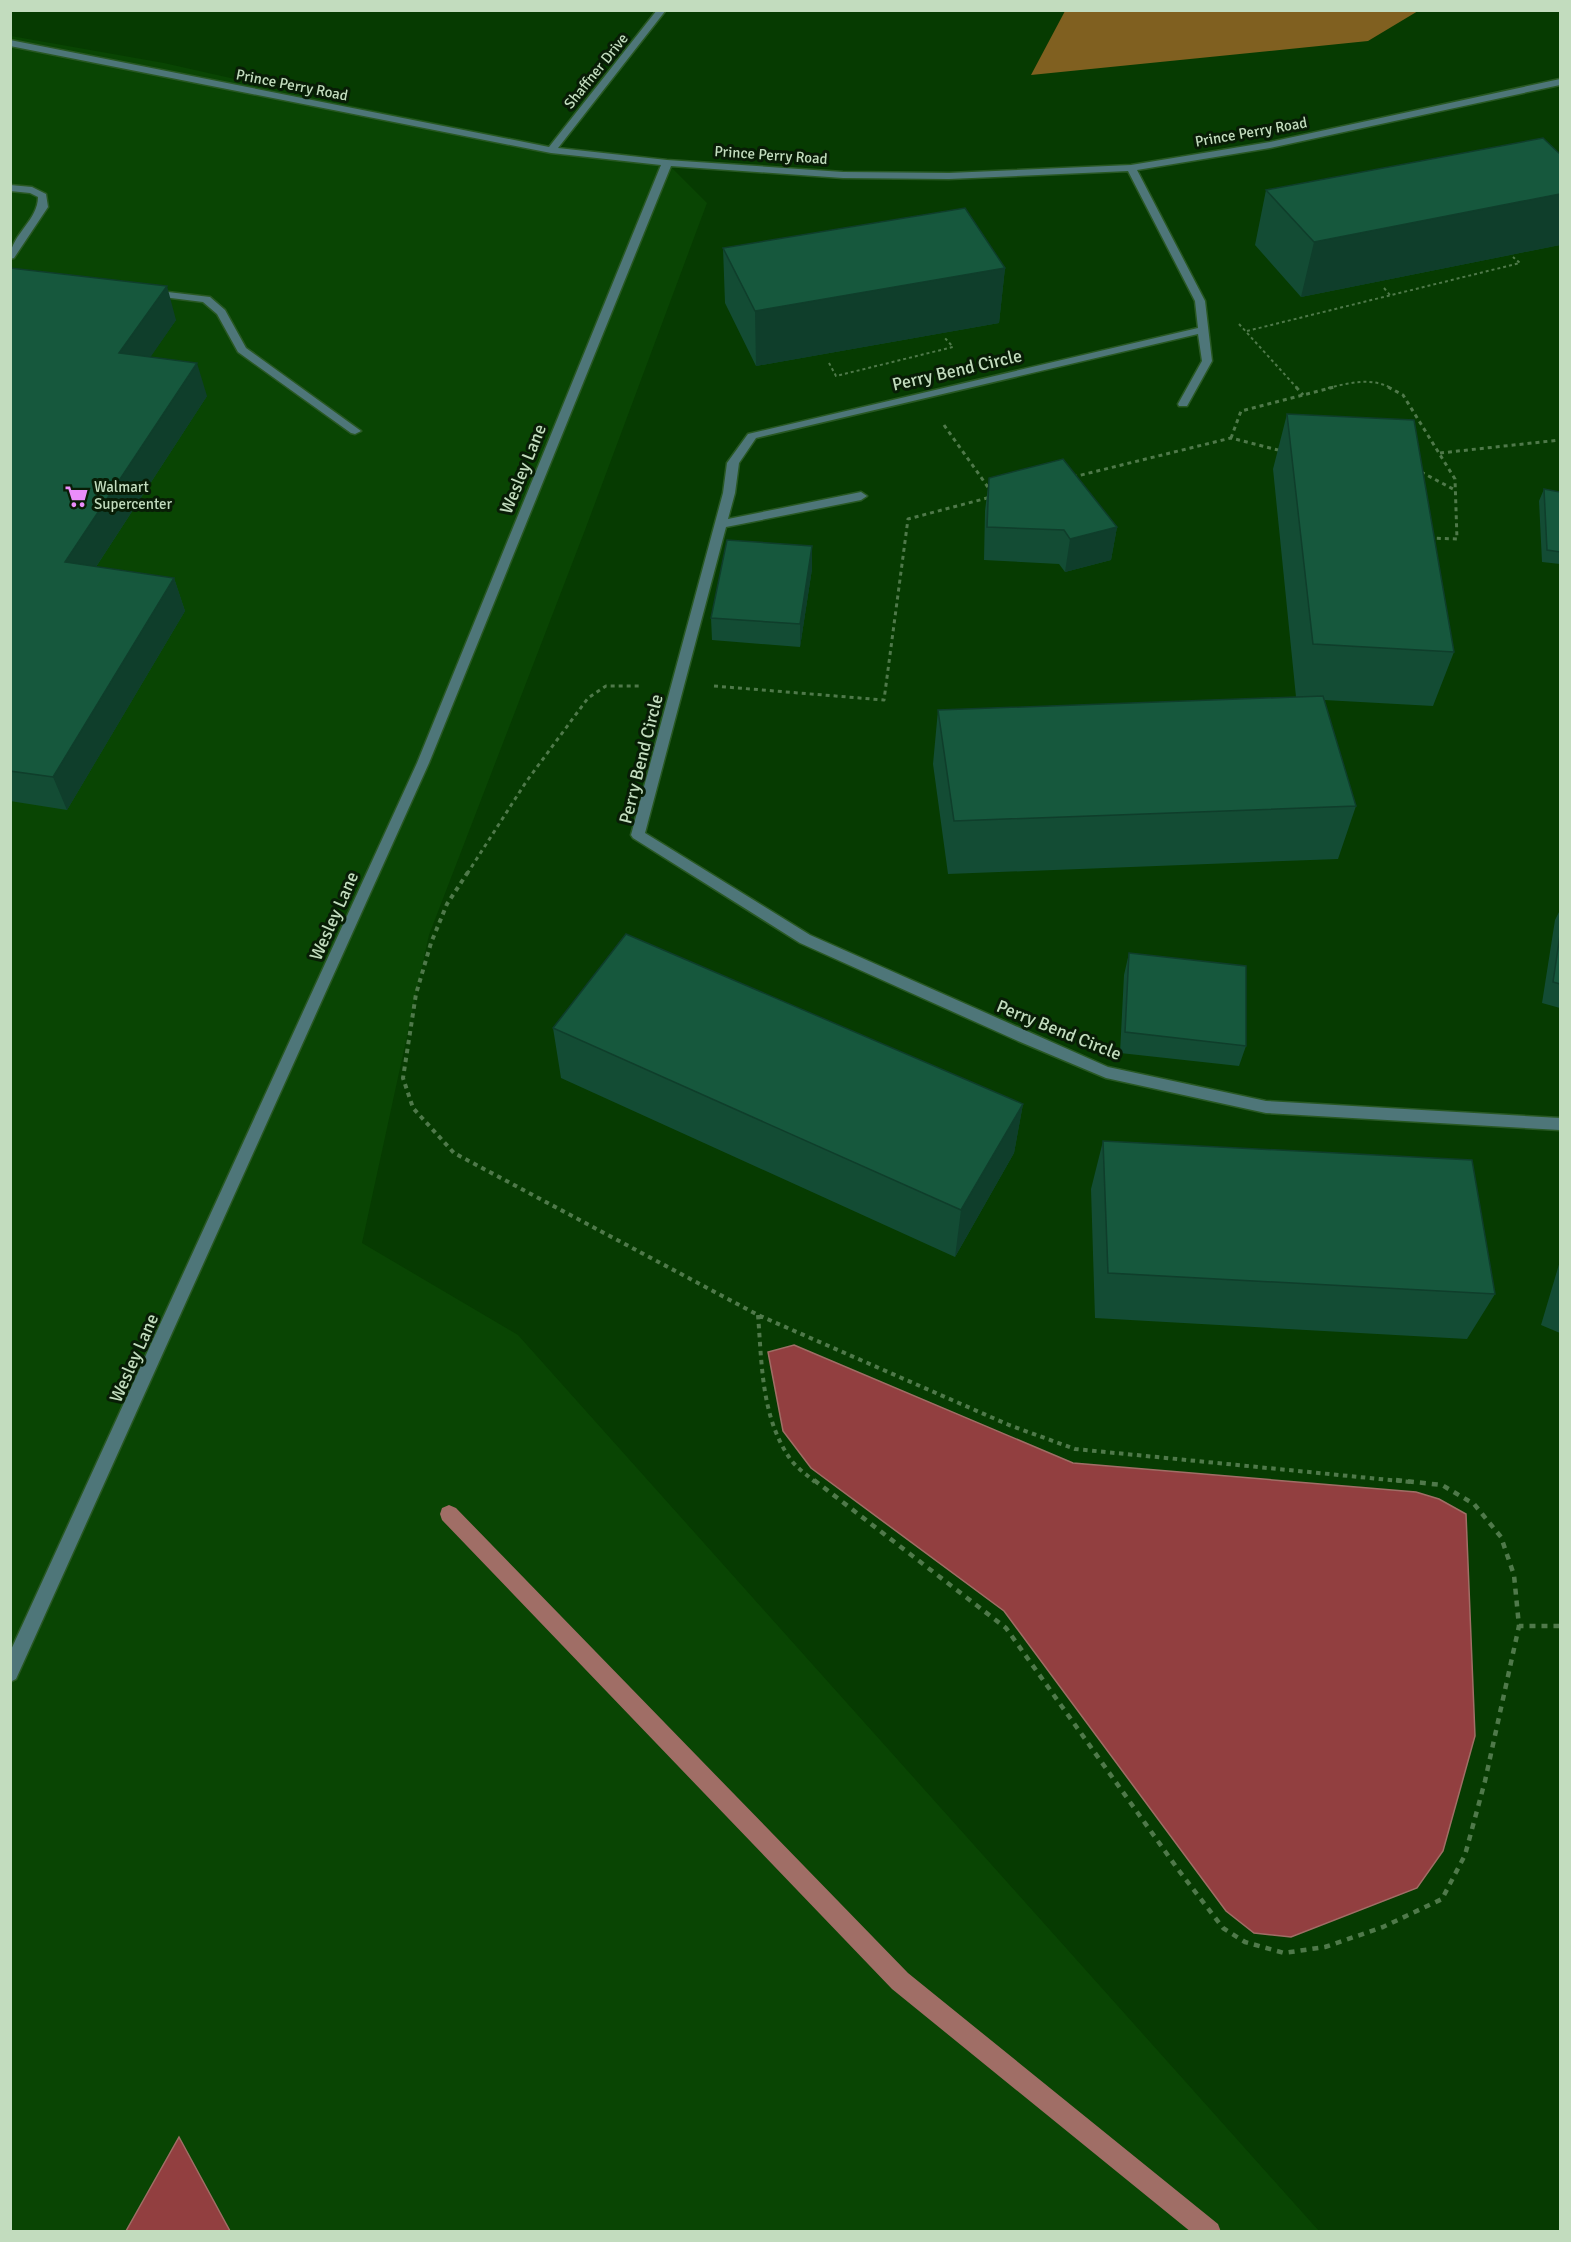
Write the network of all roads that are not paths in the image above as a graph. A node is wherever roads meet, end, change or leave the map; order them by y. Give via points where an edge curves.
1 (662, 10) edge
2 (10, 43) edge
3 (1560, 77) edge
4 (1560, 82) edge
5 (1531, 87) junction
6 (551, 150) junction
7 (667, 163) junction
8 (1131, 168) junction
9 (10, 188) edge
10 (10, 256) edge
11 (137, 292) edge
12 (1203, 330) junction
13 (1183, 404) dead end
14 (356, 431) dead end
15 (861, 496) dead end
16 (720, 524) junction
17 (1560, 1124) edge
18 (10, 1673) edge

1 - 6 street, Shaffner Drive
2 - 6 street, Prince Perry Road
3 - 5 street, Prince Perry Road
4 - 5 street, Prince Perry Road
5 - 8 street, Prince Perry Road via 1270,145
6 - 7 street, Prince Perry Road
7 - 8 street, Prince Perry Road via 843,175 949,176
7 - 18 street, Wesley Lane via 423,763
8 - 12 street via 1200,302
9 - 10 street via 32,190 43,196 44,207
11 - 14 street via 206,299 221,312 242,350
12 - 13 street via 1207,361
12 - 16 street, Perry Bend Circle via 752,436 733,463
15 - 16 street
16 - 17 street, Perry Bend Circle via 638,835 805,939 1106,1072 1266,1107

